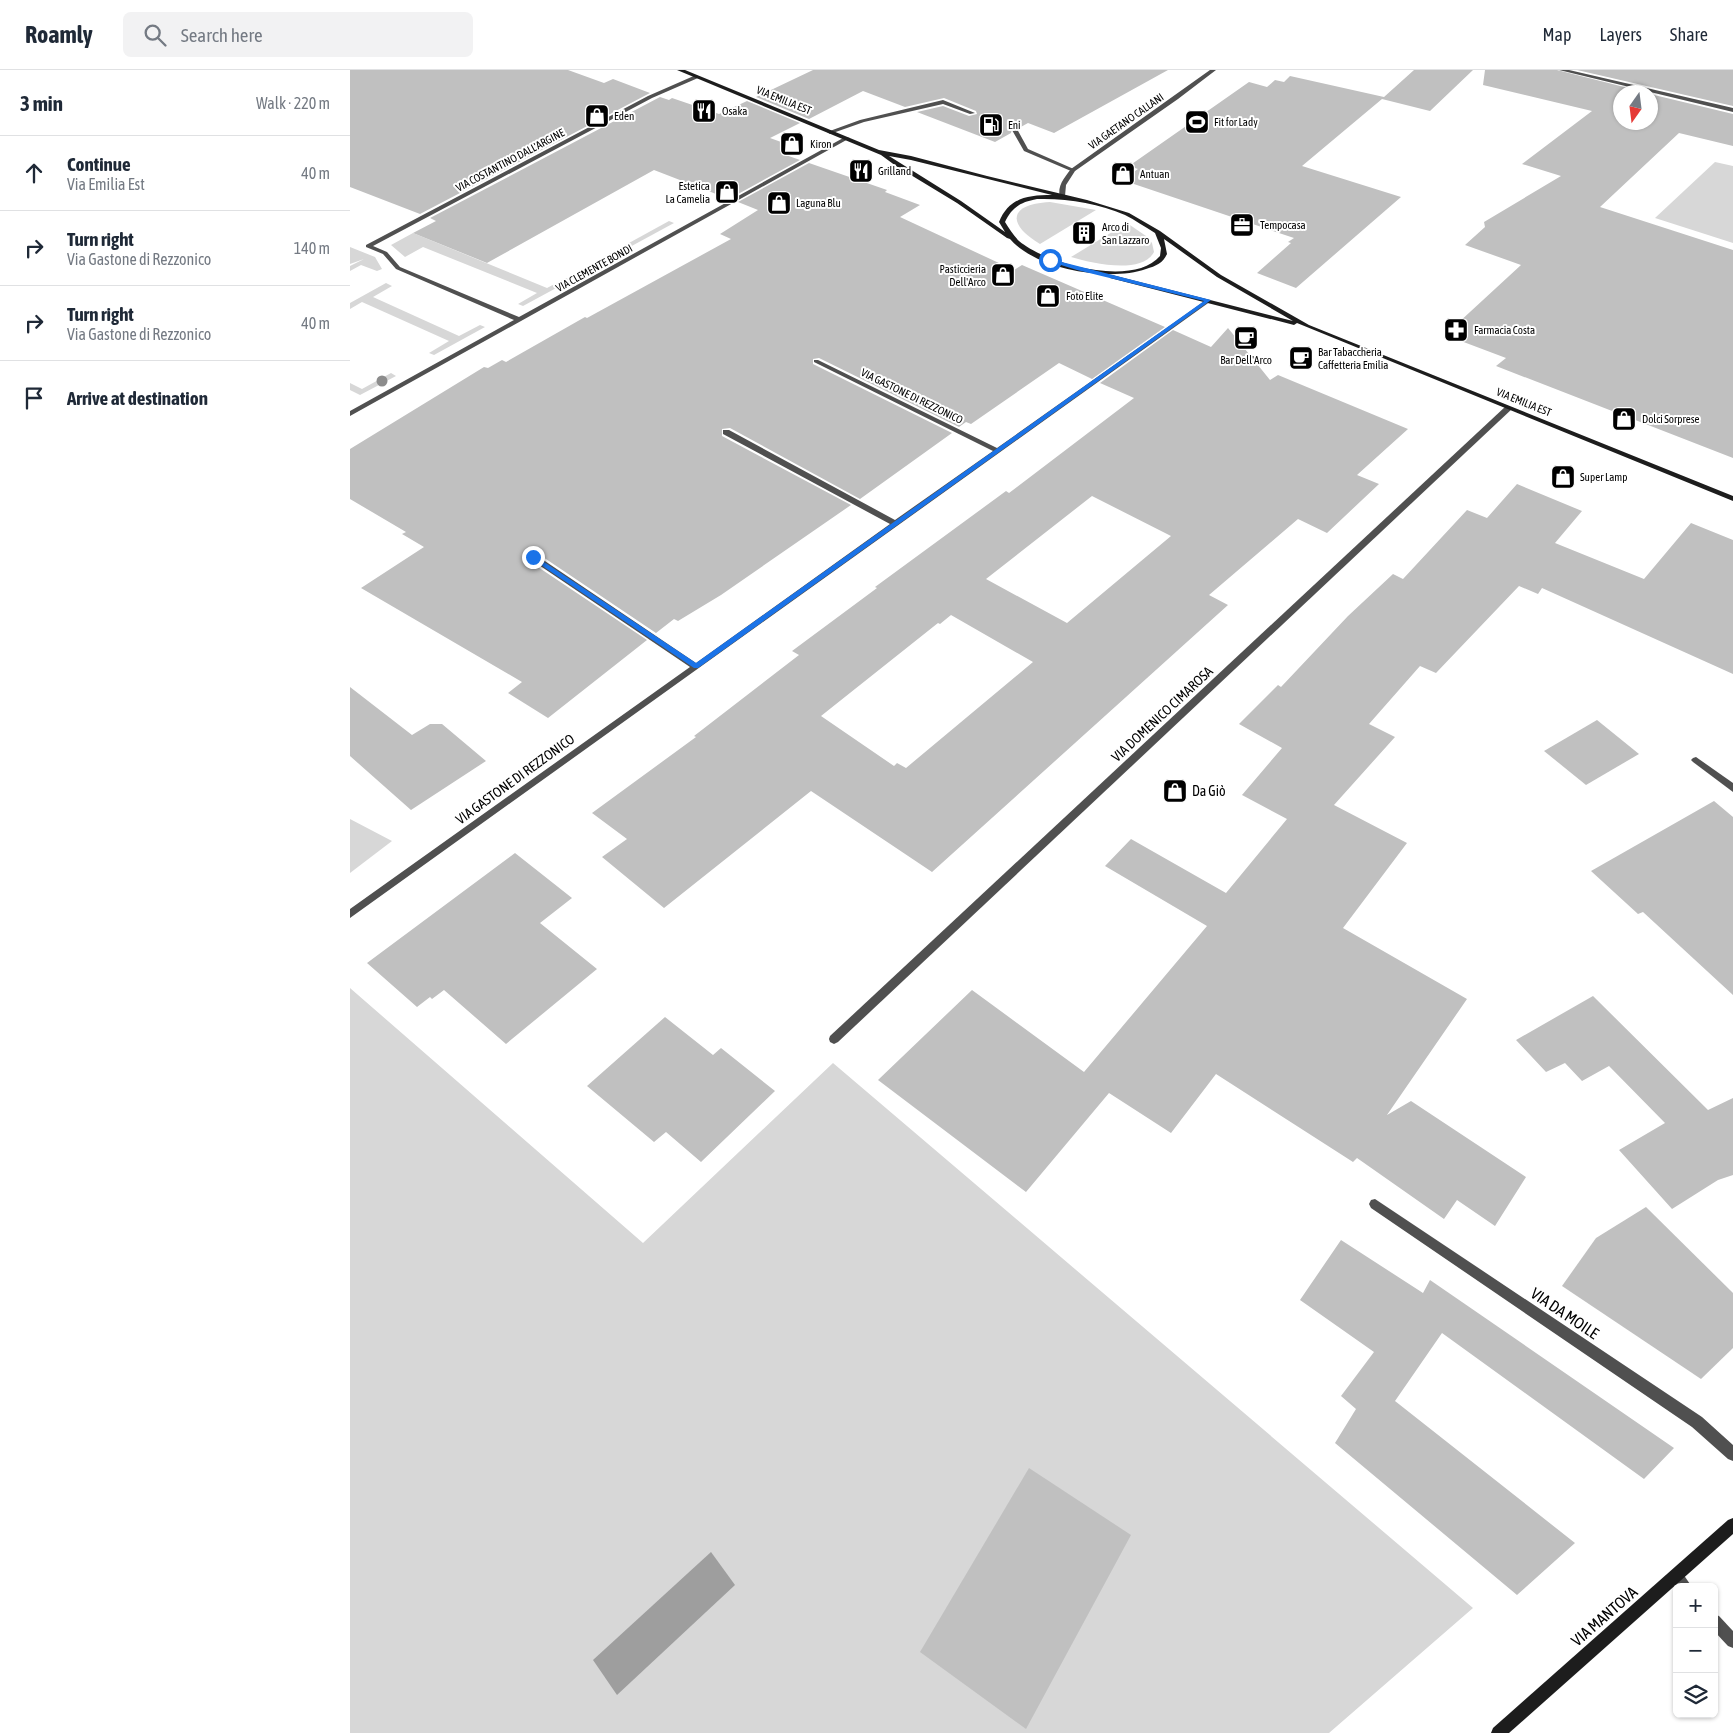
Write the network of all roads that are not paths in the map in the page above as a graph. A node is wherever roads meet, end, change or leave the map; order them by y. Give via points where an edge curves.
1 (680, 70) edge
2 (1213, 70) edge
3 (1562, 70) edge
4 (696, 77) junction
5 (1733, 110) edge
6 (972, 114) dead end
7 (1016, 130) dead end
8 (830, 132) junction
9 (847, 138) junction
10 (879, 152) junction
11 (1073, 170) junction
12 (1062, 196) junction
13 (1085, 201) junction
14 (1158, 232) junction
15 (1017, 242) junction
16 (1093, 272) junction
17 (1208, 300) junction
18 (520, 320) junction
19 (1307, 326) junction
20 (816, 361) dead end
21 (1508, 408) junction
22 (350, 414) edge
23 (726, 432) dead end
24 (998, 451) junction
25 (1733, 499) edge
26 (896, 524) junction
27 (533, 557) dead end
28 (696, 667) junction
29 (1696, 760) dead end
30 (1733, 788) edge
31 (350, 914) edge
32 (834, 1039) dead end
33 (1375, 1204) dead end
34 (1733, 1454) edge
35 (1733, 1525) edge
36 (1680, 1581) edge
37 (1718, 1625) edge
38 (1733, 1641) edge
39 (1498, 1733) edge

1 - 4 main road, VIA EMILIA EST
2 - 11 street, VIA GAETANO CALLANI
3 - 5 street
4 - 8 main road, VIA EMILIA EST
4 - 18 street, VIA COSTANTINO DALL'ARGINE via 644,100 368,246 385,253 398,268
6 - 8 street via 943,102
7 - 11 street via 1026,150
8 - 9 main road, VIA EMILIA EST
9 - 10 main road, VIA EMILIA EST
9 - 18 street, VIA CLEMENTE BONDI
10 - 12 main road, VIA EMILIA EST
10 - 15 main road, VIA EMILIA EST
11 - 12 street, VIA GAETANO CALLANI via 1064,181
12 - 13 main road, VIA EMILIA EST
13 - 14 main road, VIA EMILIA EST via 1127,214
13 - 15 main road, VIA EMILIA EST via 1054,196 1032,198 1012,205 1004,213 1002,222
14 - 16 main road, VIA EMILIA EST via 1164,248 1157,264 1128,272
14 - 19 main road, VIA EMILIA EST via 1219,276
15 - 16 main road, VIA EMILIA EST via 1050,260
16 - 17 main road, VIA EMILIA EST
17 - 19 main road, VIA EMILIA EST
17 - 24 street, VIA GASTONE DI REZZONICO
18 - 22 street, VIA CLEMENTE BONDI
19 - 21 main road, VIA EMILIA EST
20 - 24 street, VIA GASTONE DI REZZONICO
21 - 25 main road, VIA EMILIA EST
21 - 32 street, VIA DOMENICO CIMAROSA
23 - 26 street
24 - 26 street, VIA GASTONE DI REZZONICO
26 - 28 street, VIA GASTONE DI REZZONICO
27 - 28 street
28 - 31 street, VIA GASTONE DI REZZONICO
29 - 30 street
33 - 34 street, VIA DA MOILE via 1690,1418
35 - 36 main road, VIA MANTOVA
36 - 39 main road, VIA MANTOVA
37 - 38 street

